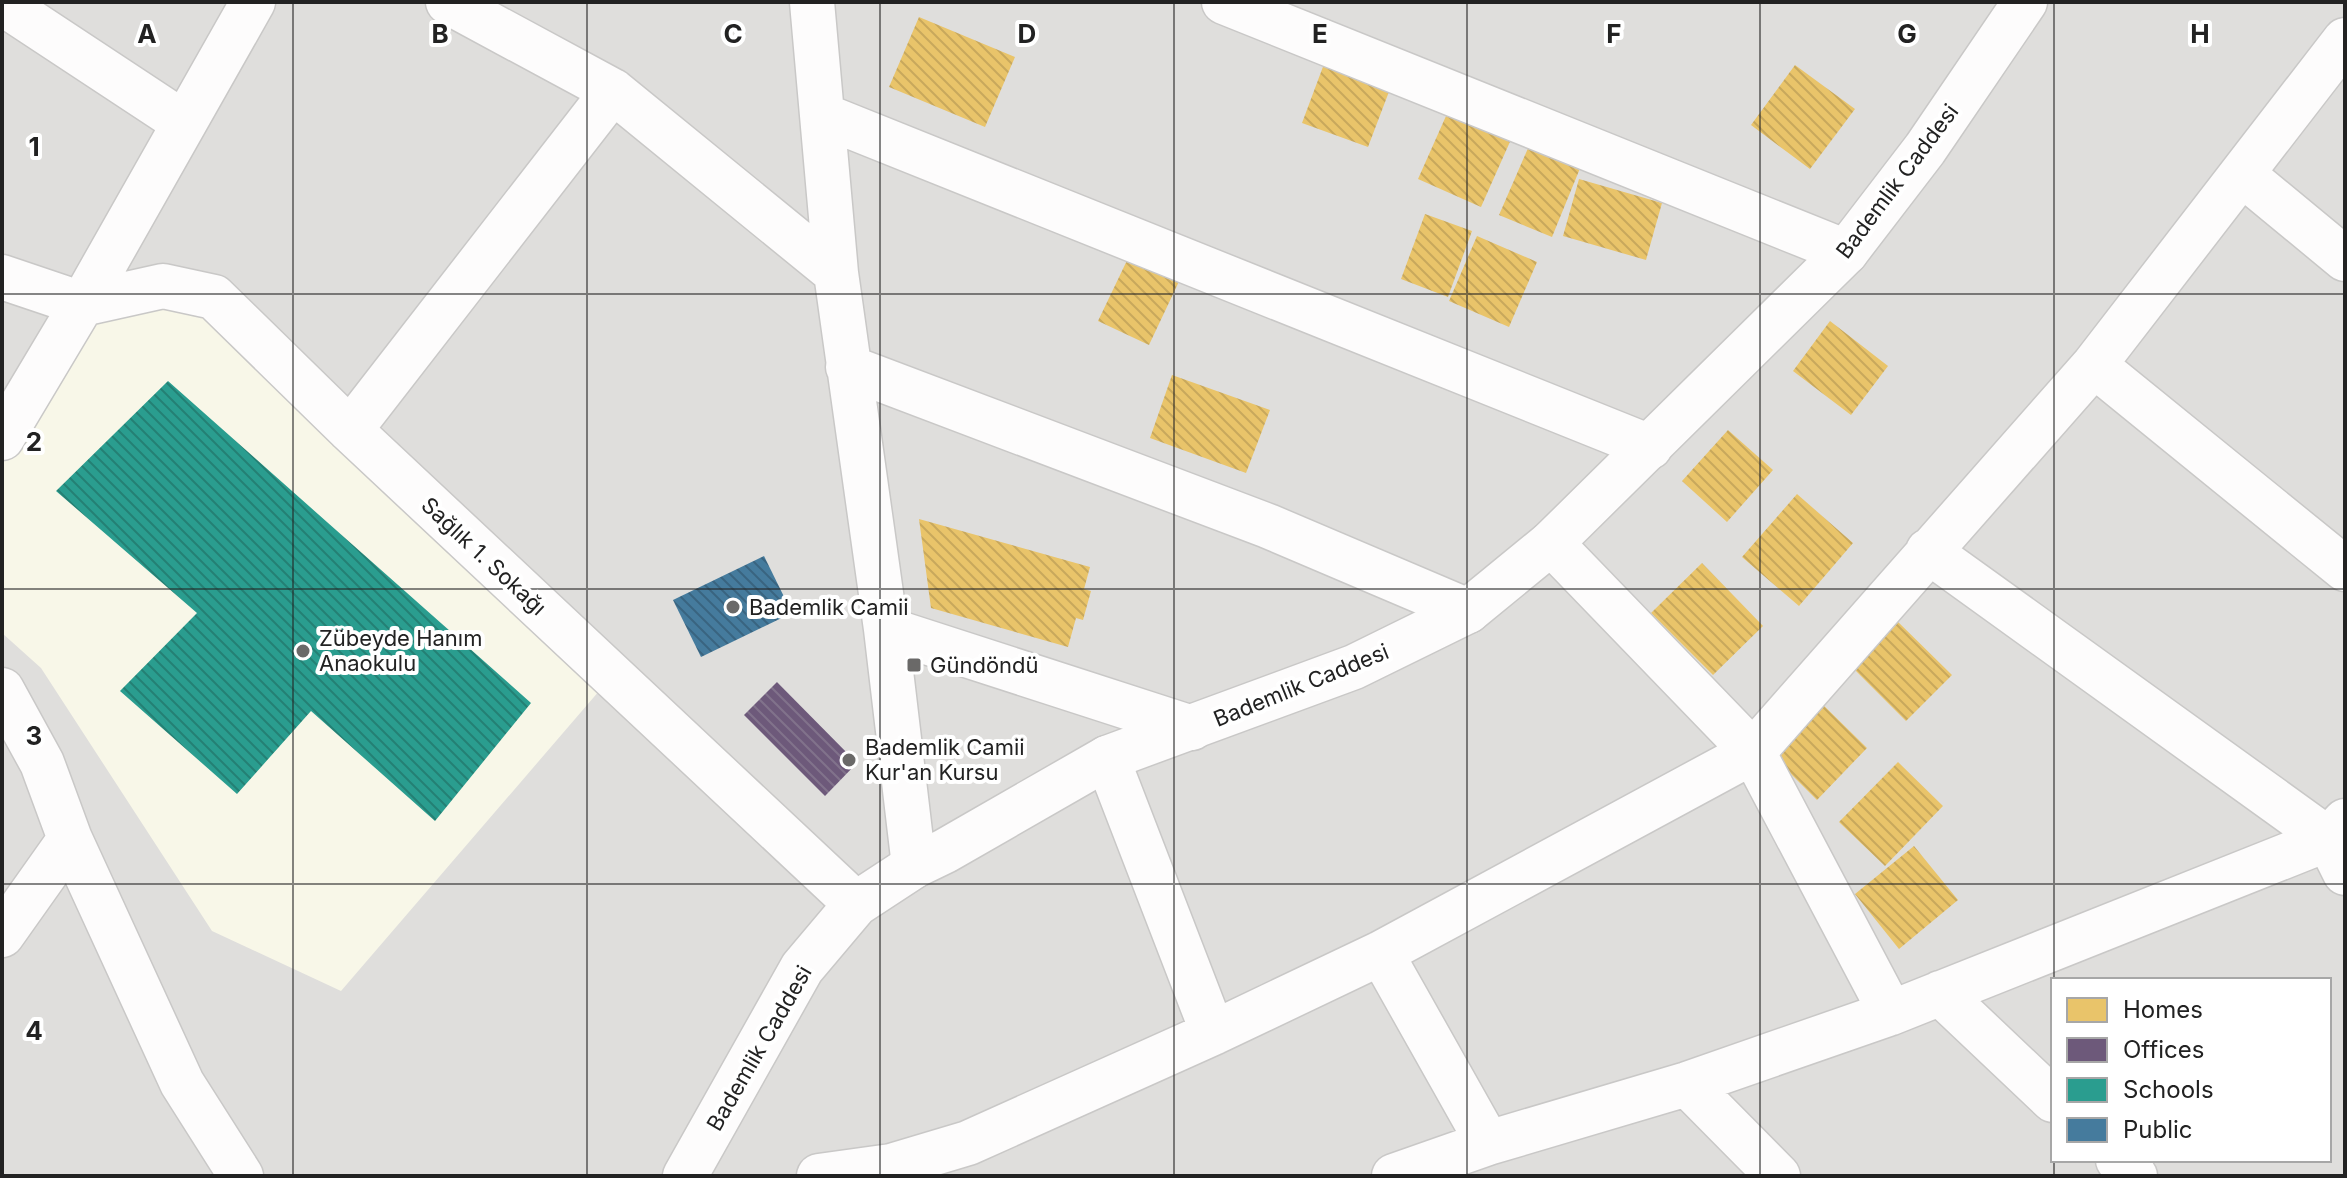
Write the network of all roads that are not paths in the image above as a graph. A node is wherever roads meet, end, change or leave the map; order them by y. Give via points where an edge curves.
1 (253, 2) edge
2 (448, 2) edge
3 (812, 2) edge
4 (1224, 2) edge
5 (2025, 2) edge
6 (2, 3) edge
7 (2345, 40) edge
8 (613, 91) junction
9 (822, 115) junction
10 (184, 123) junction
11 (2242, 174) junction
12 (1846, 252) junction
13 (2345, 259) edge
14 (836, 273) junction
15 (2, 277) edge
16 (82, 304) junction
17 (2094, 365) junction
18 (848, 367) junction
19 (350, 430) junction
20 (2, 438) edge
21 (1650, 447) junction
22 (1551, 543) junction
23 (1928, 551) junction
24 (2345, 569) edge
25 (1468, 611) junction
26 (886, 629) junction
27 (2, 690) edge
28 (1192, 728) junction
29 (1753, 752) junction
30 (1107, 758) junction
31 (70, 839) junction
32 (2339, 844) edge
33 (914, 866) junction
34 (856, 904) junction
35 (2, 935) edge
36 (1381, 953) junction
37 (1940, 993) junction
38 (1891, 1013) junction
39 (1213, 1033) junction
40 (1687, 1084) junction
41 (2051, 1098) edge
42 (1488, 1143) junction
43 (2120, 1162) edge
44 (1402, 1175) edge
45 (241, 1176) edge
46 (685, 1176) edge
47 (819, 1176) edge
48 (1778, 1176) edge
49 (2135, 1176) edge

1 - 10 street
2 - 8 street
3 - 9 street
4 - 12 street
5 - 12 street, Bademlik Caddesi via 1925,149
6 - 10 street
7 - 11 street
8 - 14 street
8 - 19 street
9 - 14 street
9 - 21 street
10 - 16 street
11 - 13 street
11 - 17 street
12 - 21 street, Bademlik Caddesi
14 - 18 street
15 - 16 street
16 - 19 street, Sağlık 1. Sokağı via 163,286 214,297
16 - 20 street
17 - 23 street
17 - 24 street
18 - 25 street via 1268,526
18 - 26 street
19 - 34 street, Sağlık 1. Sokağı
21 - 22 street, Bademlik Caddesi
22 - 25 street, Bademlik Caddesi
22 - 29 street
23 - 29 street
23 - 32 street
25 - 28 street, Bademlik Caddesi via 1354,667
26 - 28 street
26 - 33 street
27 - 31 street via 42,763
28 - 30 street, Bademlik Caddesi
29 - 36 street
29 - 38 street
30 - 33 street, Bademlik Caddesi
30 - 39 street
31 - 35 street
31 - 45 street via 182,1083
32 - 37 street
33 - 34 street, Bademlik Caddesi
34 - 46 street, Bademlik Caddesi via 802,968
36 - 39 street
36 - 42 street
37 - 38 street
37 - 41 street
38 - 40 street
39 - 47 street via 968,1143 891,1166
40 - 42 street
40 - 48 street
42 - 44 street
43 - 49 street

